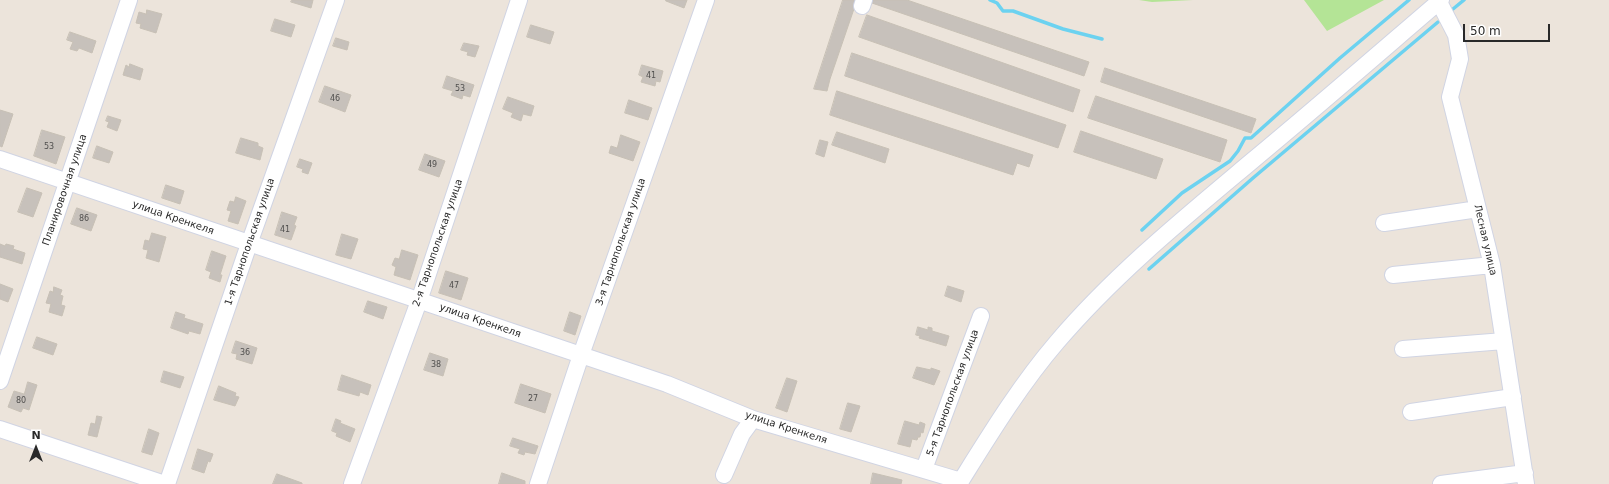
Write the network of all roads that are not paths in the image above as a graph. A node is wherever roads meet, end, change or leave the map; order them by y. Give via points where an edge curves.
1 (129, 0) edge
2 (336, 0) edge
3 (519, 0) edge
4 (706, 0) edge
5 (1440, 1) edge
6 (0, 159) edge
7 (67, 182) junction
8 (1478, 209) junction
9 (1384, 223) dead end
10 (249, 244) junction
11 (1492, 265) junction
12 (1393, 275) dead end
13 (419, 301) junction
14 (981, 316) dead end
15 (1504, 341) junction
16 (1403, 349) dead end
17 (581, 355) junction
18 (0, 381) edge
19 (1513, 397) junction
20 (1411, 412) dead end
21 (754, 419) junction
22 (0, 428) edge
23 (924, 469) junction
24 (724, 475) dead end
25 (1525, 479) edge
26 (960, 483) edge
27 (166, 484) edge
28 (352, 484) edge
29 (538, 484) edge
30 (1441, 484) edge

1 - 7 street, Планировочная улица
2 - 10 street, 1-я Тарнопольская улица
3 - 13 street, 2-я Тарнопольская улица
4 - 17 street, 3-я Тарнопольская улица
5 - 8 street, Лесная улица via 1456,35 1460,59 1450,97
5 - 26 street via 1213,194 1124,272 1088,308 1056,343 1026,383
6 - 7 street, улица Кренкеля
7 - 10 street, улица Кренкеля
7 - 18 street, Планировочная улица
8 - 9 street
8 - 11 street, Лесная улица
10 - 13 street, улица Кренкеля
10 - 27 street, 1-я Тарнопольская улица
11 - 12 street
11 - 15 street, Лесная улица
13 - 17 street, улица Кренкеля
13 - 28 street, 2-я Тарнопольская улица
14 - 23 street, 5-я Тарнопольская улица
15 - 16 street
15 - 19 street, Лесная улица
17 - 21 street, улица Кренкеля via 667,384
17 - 29 street, 3-я Тарнопольская улица
19 - 20 street
19 - 25 street, Лесная улица
21 - 23 street, улица Кренкеля
21 - 24 street via 742,434
22 - 27 street
23 - 26 street, улица Кренкеля
25 - 30 street

